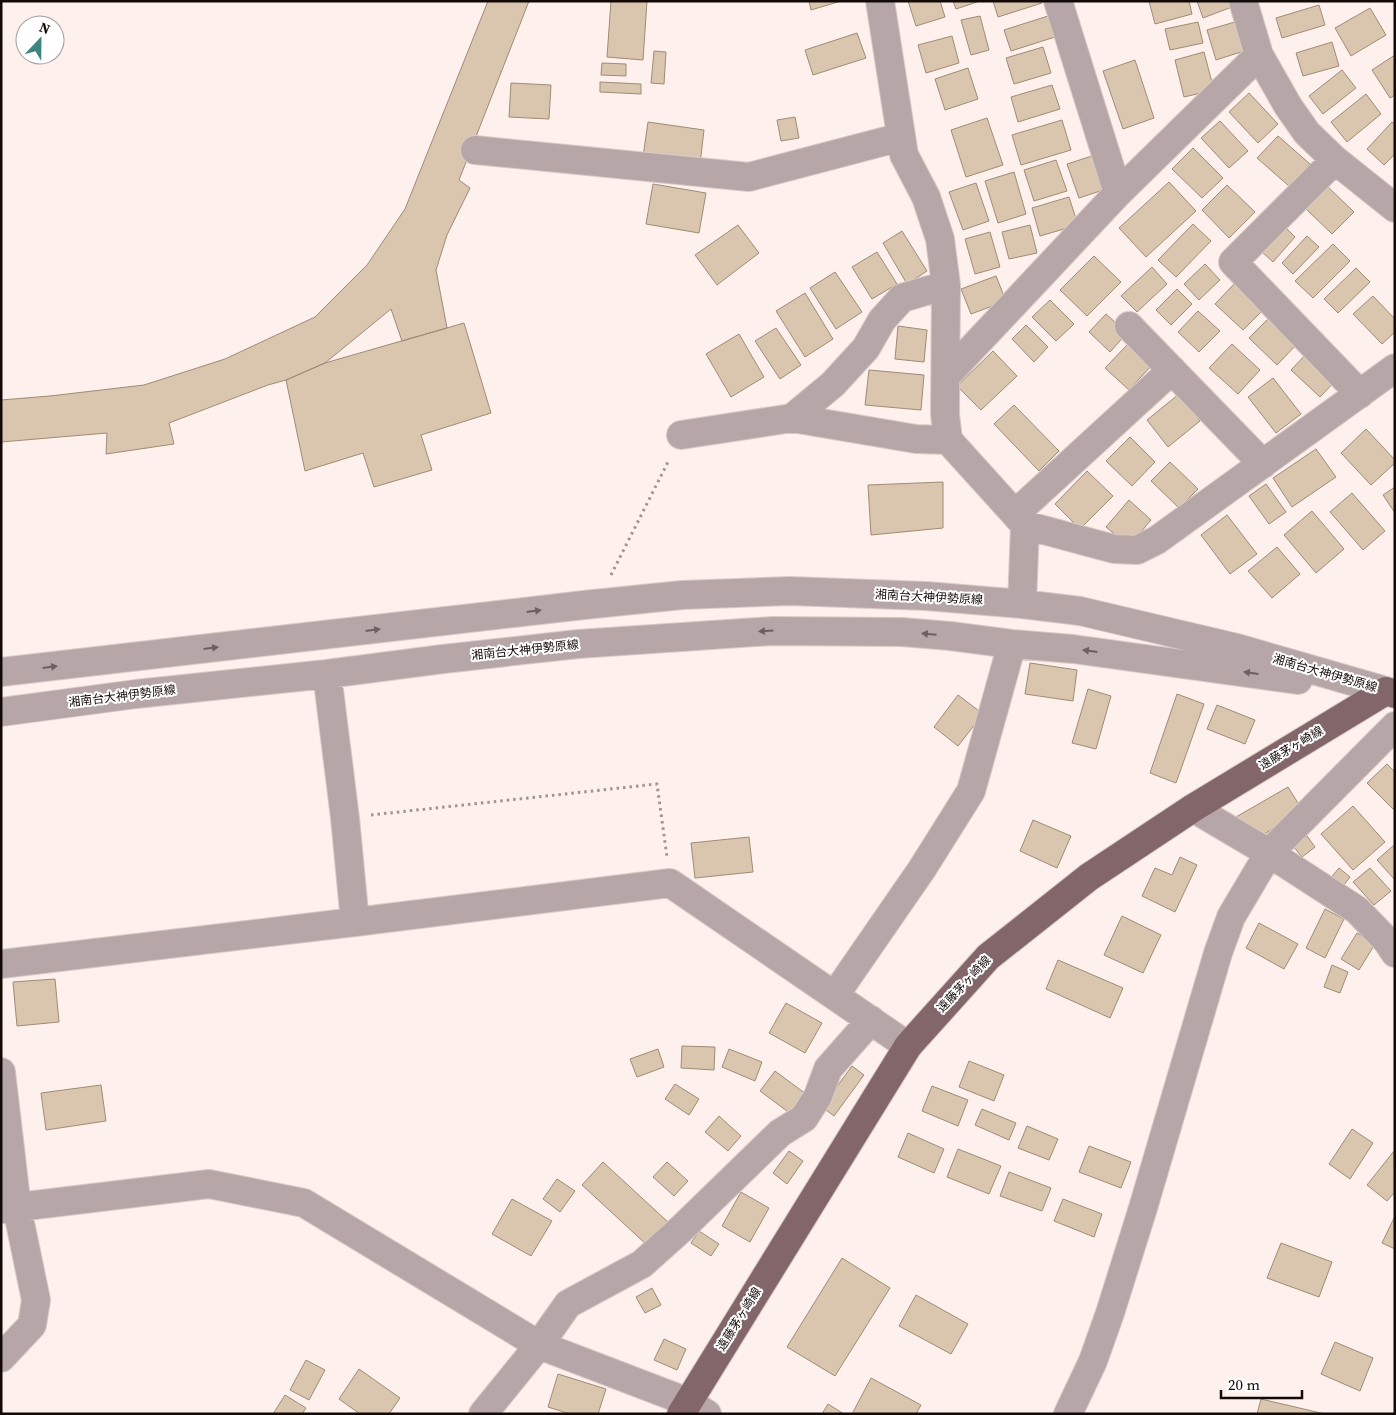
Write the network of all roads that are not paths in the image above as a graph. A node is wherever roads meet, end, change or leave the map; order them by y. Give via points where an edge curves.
1 (880, 1) edge
2 (1058, 1) edge
3 (1242, 1) edge
4 (1259, 55) junction
5 (901, 137) junction
6 (475, 150) dead end
7 (1336, 160) junction
8 (1118, 193) junction
9 (1395, 208) edge
10 (946, 285) junction
11 (1129, 326) dead end
12 (1395, 368) edge
13 (1172, 370) junction
14 (946, 376) junction
15 (1360, 394) junction
16 (792, 418) junction
17 (681, 434) road end
18 (948, 440) junction
19 (1263, 464) junction
20 (1020, 519) junction
21 (1022, 604) junction
22 (1012, 644) junction
23 (1, 672) edge
24 (327, 674) junction
25 (1392, 690) edge
26 (1, 712) edge
27 (1395, 726) edge
28 (1192, 808) junction
29 (1270, 853) junction
30 (355, 922) junction
31 (1395, 953) edge
32 (1, 964) edge
33 (835, 995) junction
34 (871, 1020) junction
35 (908, 1046) junction
36 (1, 1072) edge
37 (9, 1209) edge
38 (539, 1345) junction
39 (1, 1358) edge
40 (692, 1410) edge
41 (1078, 1411) edge
42 (483, 1414) edge

1 - 5 street
2 - 8 street
3 - 4 street
4 - 7 street via 1307,133
4 - 8 street
5 - 6 street via 749,177
5 - 10 street via 904,155 926,197 940,240
7 - 9 street
7 - 15 street via 1234,262
8 - 14 street
10 - 14 street
10 - 16 street via 902,298 882,320 866,348 833,384
11 - 13 street
12 - 15 street
13 - 19 street
13 - 20 street
14 - 18 street
15 - 19 street
16 - 17 street
16 - 18 street via 916,439
18 - 20 street
19 - 20 street via 1157,540 1137,550 1114,549
20 - 21 street
23 -> 21 street, 湘南台大神伊勢原線 via 682,596 790,591 926,596
21 - 25 street, 湘南台大神伊勢原線 via 1080,611 1237,648
22 -> 24 street, 湘南台大神伊勢原線 via 902,632 772,630 578,644
25 -> 22 street, 湘南台大神伊勢原線
22 - 33 street via 971,791
24 - 26 street, 湘南台大神伊勢原線
24 - 30 street
25 - 28 main road, 遠藤茅ヶ崎線
27 - 29 street
28 - 29 street
28 - 35 main road, 遠藤茅ヶ崎線 via 1089,877 988,957
29 - 31 street via 1357,910
29 - 41 street via 1231,917 1218,953 1143,1208
30 - 32 street
30 - 33 street via 670,883
33 - 34 street
34 - 35 street
34 - 38 street via 828,1069 818,1096 804,1118 780,1133 642,1264 568,1304
35 - 40 main road, 遠藤茅ヶ崎線
36 - 37 street
37 - 38 street via 209,1184 304,1203
37 - 39 street via 36,1300 32,1325
38 - 40 street
38 - 42 street

